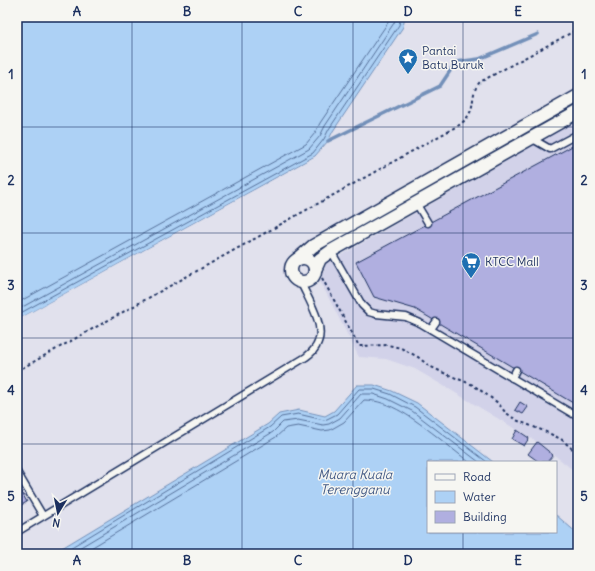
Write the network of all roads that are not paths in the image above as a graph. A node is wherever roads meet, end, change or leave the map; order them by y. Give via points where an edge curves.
1 (578, 96) edge
2 (578, 112) edge
3 (578, 134) edge
4 (531, 138) junction
5 (416, 203) junction
6 (428, 223) dead end
7 (332, 251) junction
8 (298, 259) junction
9 (318, 274) junction
10 (302, 282) junction
11 (436, 322) dead end
12 (432, 329) junction
13 (516, 370) dead end
14 (512, 378) junction
15 (578, 417) edge
16 (17, 472) edge
17 (43, 516) junction
18 (17, 532) edge

1 - 8 street via 313,246
2 - 4 street
3 - 4 lane via 550,149
4 - 5 street
5 - 6 lane
5 - 7 street
7 - 9 street via 320,260
7 - 12 lane via 362,306 369,312 406,317
8 - 9 street via 313,262
8 - 10 street via 294,261 291,272 295,279
9 - 10 street
10 - 17 lane via 319,322 319,342 315,349 306,357
11 - 12 lane
12 - 14 lane
13 - 14 lane
14 - 15 lane
16 - 17 lane
17 - 18 lane

